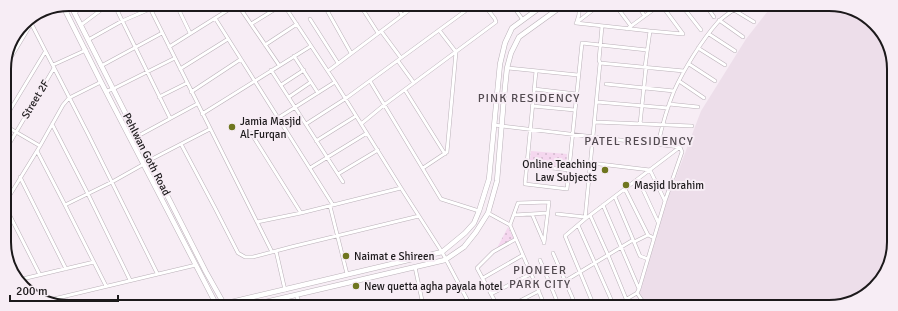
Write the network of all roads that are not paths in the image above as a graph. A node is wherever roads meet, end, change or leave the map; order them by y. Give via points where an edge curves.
1 (66, 11) edge
2 (74, 11) edge
3 (77, 11) edge
4 (100, 11) edge
5 (117, 11) edge
6 (145, 11) edge
7 (151, 11) edge
8 (178, 11) edge
9 (227, 11) edge
10 (241, 11) edge
11 (273, 11) edge
12 (287, 11) edge
13 (327, 11) edge
14 (364, 11) edge
15 (400, 11) edge
16 (408, 11) edge
17 (489, 11) edge
18 (517, 11) edge
19 (535, 11) edge
20 (555, 11) edge
21 (579, 11) edge
22 (592, 11) edge
23 (620, 11) edge
24 (641, 11) edge
25 (650, 11) edge
26 (666, 11) edge
27 (686, 11) edge
28 (710, 11) edge
29 (730, 11) edge
30 (738, 11) edge
31 (464, 12) edge
32 (75, 14) junction
33 (402, 15) junction
34 (644, 15) junction
35 (714, 17) dead end
36 (215, 18) junction
37 (310, 19) dead end
38 (523, 20) junction
39 (719, 20) junction
40 (122, 21) junction
41 (754, 22) dead end
42 (576, 23) junction
43 (31, 24) edge
44 (251, 24) junction
45 (297, 24) junction
46 (81, 25) junction
47 (602, 26) junction
48 (631, 26) junction
49 (29, 27) edge
50 (627, 29) junction
51 (439, 30) junction
52 (701, 30) dead end
53 (650, 31) junction
54 (380, 32) junction
55 (162, 33) junction
56 (190, 34) junction
57 (709, 34) junction
58 (743, 37) dead end
59 (228, 39) junction
60 (88, 40) junction
61 (601, 44) junction
62 (265, 46) junction
63 (310, 46) junction
64 (135, 47) junction
65 (169, 47) junction
66 (698, 48) junction
67 (86, 50) junction
68 (647, 50) junction
69 (735, 51) dead end
70 (46, 52) junction
71 (456, 52) junction
72 (351, 53) junction
73 (13, 54) edge
74 (294, 56) junction
75 (174, 58) junction
76 (241, 59) junction
77 (399, 59) junction
78 (338, 63) junction
79 (600, 63) junction
80 (689, 64) junction
81 (725, 65) dead end
82 (54, 66) junction
83 (101, 66) junction
84 (279, 66) junction
85 (645, 67) junction
86 (507, 68) junction
87 (180, 69) junction
88 (271, 70) junction
89 (304, 70) junction
90 (328, 71) junction
91 (536, 71) junction
92 (147, 72) junction
93 (684, 72) junction
94 (578, 75) junction
95 (254, 81) junction
96 (370, 81) junction
97 (715, 81) dead end
98 (101, 82) junction
99 (312, 82) junction
100 (335, 82) junction
101 (679, 82) junction
102 (187, 83) junction
103 (414, 83) junction
104 (606, 84) dead end
105 (281, 85) junction
106 (644, 88) junction
107 (113, 89) junction
108 (405, 90) junction
109 (534, 90) junction
110 (107, 91) junction
111 (674, 91) junction
112 (191, 92) junction
113 (318, 93) junction
114 (577, 94) junction
115 (159, 97) junction
116 (289, 97) junction
117 (69, 98) junction
118 (704, 98) dead end
119 (346, 99) junction
120 (596, 102) junction
121 (197, 104) junction
122 (384, 105) junction
123 (642, 105) junction
124 (532, 106) junction
125 (669, 106) junction
126 (296, 107) junction
127 (698, 107) dead end
128 (11, 109) edge
129 (575, 110) junction
130 (202, 114) junction
131 (356, 116) junction
132 (170, 118) junction
133 (278, 118) junction
134 (595, 122) junction
135 (52, 124) junction
136 (306, 124) junction
137 (361, 124) junction
138 (640, 124) junction
139 (494, 125) junction
140 (662, 125) junction
141 (502, 126) junction
142 (692, 126) dead end
143 (530, 129) junction
144 (11, 130) edge
145 (210, 130) junction
146 (16, 132) junction
147 (250, 133) dead end
148 (367, 133) junction
149 (573, 134) junction
150 (138, 136) junction
151 (593, 137) junction
152 (11, 141) edge
153 (316, 141) junction
154 (181, 144) junction
155 (658, 144) junction
156 (40, 146) junction
157 (680, 147) junction
158 (378, 150) junction
159 (37, 151) junction
160 (445, 154) junction
161 (327, 158) junction
162 (150, 160) junction
163 (591, 163) junction
164 (144, 164) junction
165 (526, 165) junction
166 (310, 168) junction
167 (423, 168) junction
168 (569, 170) junction
169 (650, 170) junction
170 (338, 174) junction
171 (20, 177) junction
172 (638, 179) junction
173 (112, 182) junction
174 (343, 182) dead end
175 (401, 188) junction
176 (625, 188) junction
177 (11, 193) edge
178 (88, 194) junction
179 (615, 197) junction
180 (665, 201) junction
181 (65, 205) junction
182 (331, 205) junction
183 (603, 206) junction
184 (479, 211) junction
185 (302, 213) junction
186 (488, 213) junction
187 (548, 213) junction
188 (532, 214) junction
189 (557, 214) dead end
190 (514, 215) junction
191 (590, 215) junction
192 (11, 216) edge
193 (419, 216) junction
194 (585, 218) junction
195 (257, 222) junction
196 (658, 222) junction
197 (510, 225) junction
198 (578, 225) junction
199 (648, 235) junction
200 (337, 236) junction
201 (654, 238) junction
202 (516, 239) junction
203 (633, 241) junction
204 (621, 247) junction
205 (276, 251) junction
206 (272, 252) junction
207 (442, 252) junction
208 (553, 253) dead end
209 (523, 255) junction
210 (608, 255) junction
211 (648, 259) junction
212 (445, 260) junction
213 (540, 260) dead end
214 (94, 262) junction
215 (595, 263) junction
216 (196, 265) junction
217 (415, 267) junction
218 (66, 269) junction
219 (580, 272) junction
220 (157, 273) junction
221 (347, 274) junction
222 (531, 274) junction
223 (40, 275) junction
224 (483, 278) junction
225 (24, 279) edge
226 (130, 280) junction
227 (565, 280) junction
228 (106, 286) junction
229 (285, 290) junction
230 (539, 291) junction
231 (638, 291) junction
232 (491, 294) junction
233 (296, 295) junction
234 (58, 298) edge
235 (626, 299) joint
236 (214, 300) edge
237 (221, 300) edge
238 (241, 300) edge
239 (274, 300) edge
240 (298, 300) edge
241 (422, 300) edge
242 (467, 300) edge
243 (494, 300) edge
244 (522, 300) edge
245 (543, 300) edge
246 (557, 300) edge
247 (573, 300) edge
248 (592, 300) edge
249 (612, 300) edge
250 (643, 300) edge

1 - 67 main road, Pehlwan Goth Road
2 - 32 main road, Pehlwan Goth Road
3 - 32 street
4 - 46 street
5 - 40 street
6 - 40 street
7 - 55 street
8 - 56 street
9 - 36 street
10 - 44 street
11 - 44 street
12 - 45 street
13 - 72 street
14 - 54 street
15 - 33 street
16 - 33 street
17 - 71 street via 496,22
18 - 38 street
19 - 38 main road
20 - 86 main road via 519,37
21 - 42 street
22 - 42 street
23 - 48 street
24 - 34 street
25 - 34 street
26 - 53 street via 683,34
27 - 52 street
28 - 35 street
29 - 39 street
30 - 41 street
31 - 51 street
32 - 46 main road, Pehlwan Goth Road
33 - 54 street
34 - 48 street
36 - 56 street
36 - 59 street
37 - 78 street
38 - 139 main road via 512,28 505,43 500,64
39 - 57 street
39 - 58 street
40 - 60 street
40 - 64 street
42 - 47 street
43 - 70 street
44 - 62 street
45 - 62 street
45 - 63 street
46 - 60 main road, Pehlwan Goth Road
47 - 50 street
47 - 61 street
48 - 50 street
49 - 73 street
50 - 53 street
51 - 71 street
51 - 77 street
53 - 68 street
54 - 72 street
54 - 77 street
55 - 64 street
55 - 65 street
56 - 65 street
57 - 66 street
57 - 69 street
59 - 76 street
59 - 87 street
60 - 83 main road, Pehlwan Goth Road
61 - 68 street
61 - 79 street
61 - 94 street via 582,43
62 - 84 street
63 - 74 street
63 - 90 street
64 - 83 street
64 - 92 street
65 - 75 street
66 - 80 street
66 - 81 street
67 - 82 street
67 - 98 main road, Pehlwan Goth Road
68 - 85 street
70 - 82 street
70 - 128 street
71 - 103 street
71 - 160 street
72 - 78 street
74 - 84 street
74 - 89 street
75 - 87 street
75 - 92 street
76 - 95 street
76 - 112 street
77 - 96 street
77 - 103 street
78 - 90 street
79 - 85 street
79 - 120 street
80 - 93 street
80 - 97 street
82 - 117 street
82 - 146 street, Street 2F
83 - 107 main road, Pehlwan Goth Road
84 - 88 street
85 - 93 street
85 - 106 street
86 - 91 street
86 - 141 main road
87 - 102 street
88 - 95 street
88 - 105 street
89 - 99 street
89 - 105 street
90 - 100 street
91 - 94 street
91 - 109 street
92 - 107 street
92 - 115 street
93 - 101 street
94 - 114 street
95 - 130 street
95 - 133 street
96 - 119 street
96 - 122 street
98 - 110 main road, Pehlwan Goth Road
98 - 117 street
99 - 113 street
99 - 116 street
100 - 113 street
100 - 119 street
101 - 111 street
101 - 118 street
102 - 112 street
102 - 115 street
103 - 108 street
104 - 106 street
105 - 116 street
106 - 111 street
106 - 123 street
107 - 110 street
107 - 150 main road, Pehlwan Goth Road
108 - 122 street
108 - 160 street
109 - 114 street
109 - 124 street
110 - 164 main road, Pehlwan Goth Road
111 - 125 street
112 - 121 street
113 - 126 street
114 - 129 street
115 - 132 street
116 - 126 street
117 - 135 street
117 - 173 street
119 - 131 street
119 - 136 street
120 - 123 street
120 - 134 street
121 - 130 street
121 - 132 street
122 - 137 street
122 - 167 street
123 - 125 street
123 - 138 street
124 - 129 street
124 - 143 street
125 - 127 street
125 - 140 street
126 - 133 street
126 - 136 street
129 - 149 street
130 - 145 street
131 - 137 street
131 - 153 street
132 - 150 street
133 - 166 street
134 - 138 street
134 - 151 street
135 - 156 street
135 - 178 street
136 - 153 street
137 - 148 street
138 - 140 street
139 - 141 street
139 - 184 main road via 489,179
140 - 142 street
140 - 155 street
141 - 143 street
141 - 186 main road via 497,181
143 - 149 street
143 - 165 street
144 - 146 street
145 - 154 street
145 - 195 street
146 - 152 street, Street 2F
146 - 156 street
147 - 185 street
148 - 158 street
148 - 161 street
149 - 151 street
149 - 168 street
150 - 162 main road, Pehlwan Goth Road
151 - 155 street
151 - 163 street
153 - 161 street
154 - 162 street
154 - 206 street via 238,254 253,257
155 - 157 street
156 - 159 street
157 - 169 street
157 - 180 street via 682,152
158 - 170 street
158 - 175 street
159 - 171 street
159 - 181 street
160 - 167 street
161 - 166 street
161 - 170 street
162 - 237 main road, Pehlwan Goth Road
163 - 169 street
163 - 194 street
164 - 173 street
164 - 216 main road, Pehlwan Goth Road
165 - 168 street
165 - 168 street via 525,184 542,187 567,189
166 - 182 street
167 - 184 street via 441,199
169 - 172 street
169 - 180 street
170 - 174 street
171 - 177 street
171 - 218 street
172 - 176 street
172 - 196 street
173 - 178 street
173 - 220 street
175 - 182 street
175 - 193 street
176 - 179 street
176 - 199 street
178 - 181 street
178 - 226 street
179 - 183 street
179 - 203 street
180 - 196 street
181 - 214 street
182 - 185 street
182 - 200 street
183 - 191 street
183 - 204 street
184 - 207 main road via 474,223 465,233
185 - 195 street
186 - 197 street
186 - 212 main road via 464,247
187 - 188 street
187 - 188 street via 544,243
187 - 190 street via 549,202 518,203
188 - 190 street
189 - 194 street
190 - 197 street
191 - 194 street
191 - 210 street
192 - 223 street
193 - 200 street
193 - 207 street
194 - 198 street
195 - 206 street
196 - 201 street
197 - 202 street
198 - 215 street
198 - 219 street via 565,236
199 - 201 street
199 - 203 street
200 - 205 street
200 - 221 street
201 - 211 street
202 - 209 street
202 - 224 street via 492,252 477,268
203 - 204 street
203 - 211 street via 640,256
204 - 210 street
204 - 231 street
205 - 206 street
205 - 229 street
207 - 212 street
207 - 221 main road
208 - 227 street
209 - 222 street
209 - 224 street
210 - 215 street
210 - 235 street
211 - 231 street
212 - 217 main road
212 - 242 street
213 - 246 street
214 - 218 street
214 - 228 street
215 - 219 street
215 - 249 street
216 - 220 street
216 - 236 main road, Pehlwan Goth Road
217 - 233 main road
217 - 241 street
218 - 223 street
219 - 227 street
219 - 248 street
220 - 226 street
221 - 229 main road
222 - 230 street
222 - 232 street
223 - 225 street
224 - 232 street
226 - 228 street
227 - 247 street
228 - 234 street
229 - 238 main road
230 - 244 street
230 - 245 street
231 - 235 street
231 - 250 street
232 - 243 street
233 - 239 main road
233 - 240 street

